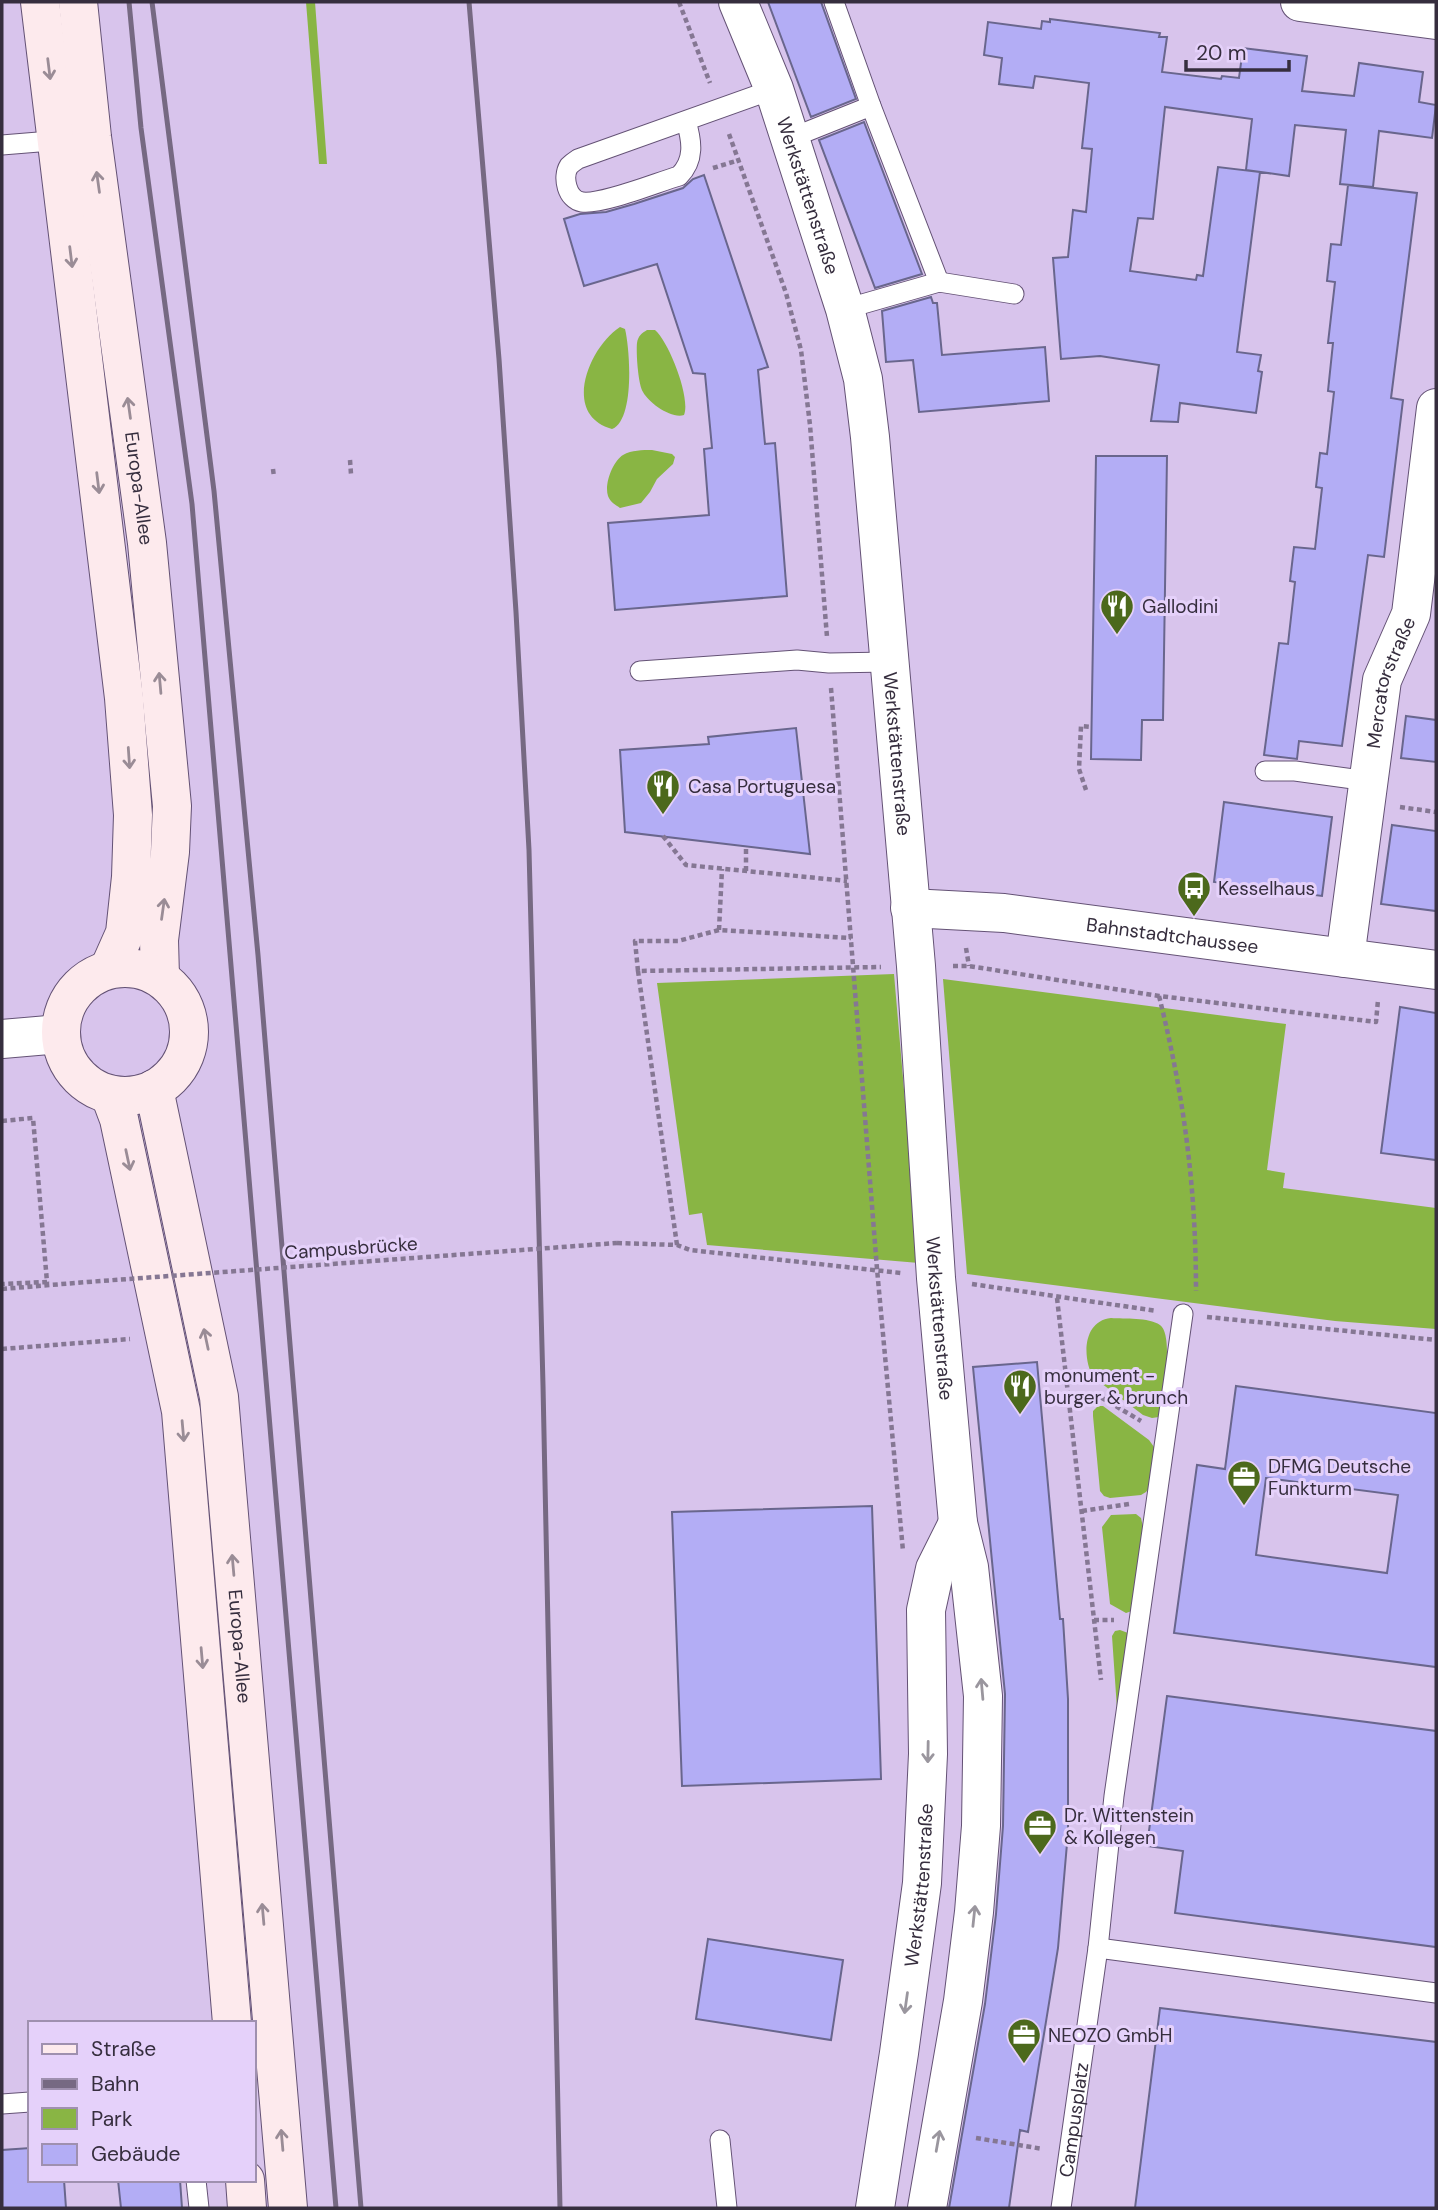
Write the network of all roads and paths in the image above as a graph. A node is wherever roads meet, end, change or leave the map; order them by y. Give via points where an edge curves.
1 (40, 2) edge
2 (78, 2) edge
3 (679, 2) edge
4 (738, 2) edge
5 (834, 2) edge
6 (1300, 2) edge
7 (1436, 20) edge
8 (774, 89) junction
9 (871, 106) junction
10 (720, 110) junction
11 (686, 121) junction
12 (791, 138) junction
13 (75, 139) junction
14 (2, 145) edge
15 (939, 282) junction
16 (1014, 294) dead end
17 (845, 309) junction
18 (1436, 408) edge
19 (350, 460) dead end
20 (273, 469) dead end
21 (351, 474) dead end
22 (274, 477) dead end
23 (889, 662) junction
24 (829, 663) junction
25 (640, 671) dead end
26 (1092, 727) dead end
27 (1265, 771) dead end
28 (1368, 781) junction
29 (1086, 790) dead end
30 (663, 836) dead end
31 (746, 846) dead end
32 (722, 869) junction
33 (746, 871) junction
34 (847, 881) junction
35 (910, 908) junction
36 (719, 930) junction
37 (851, 938) junction
38 (1345, 958) junction
39 (916, 966) junction
40 (854, 967) junction
41 (109, 969) junction
42 (1436, 970) edge
43 (638, 971) junction
44 (160, 977) junction
45 (1159, 996) junction
46 (1376, 1022) dead end
47 (60, 1034) junction
48 (2, 1039) edge
49 (154, 1089) junction
50 (110, 1095) junction
51 (2, 1121) edge
52 (677, 1245) junction
53 (877, 1269) junction
54 (2, 1287) edge
55 (1057, 1298) dead end
56 (1189, 1309) joint
57 (165, 1336) junction
58 (2, 1349) edge
59 (1068, 1396) junction
60 (1166, 1436) junction
61 (1157, 1501) junction
62 (1082, 1511) junction
63 (958, 1524) junction
64 (904, 1561) dead end
65 (1102, 1688) dead end
66 (1098, 1948) junction
67 (1436, 1993) edge
68 (232, 2021) edge
69 (265, 2084) edge
70 (28, 2102) edge
71 (2, 2105) edge
72 (963, 2135) dead end
73 (720, 2140) dead end
74 (1068, 2154) junction
75 (197, 2182) edge
76 (245, 2182) edge
77 (199, 2208) edge
78 (247, 2208) edge
79 (288, 2208) edge
80 (727, 2208) edge
81 (875, 2208) edge
82 (927, 2208) edge
83 (1061, 2208) edge

1 -> 13 main road, Europa-Allee
2 - 13 main road, Europa-Allee
3 - 10 path
4 - 8 street, Werkstättenstraße
5 - 9 lane
6 - 7 street
8 - 10 lane
8 - 12 street, Werkstättenstraße
9 - 12 lane
9 - 15 lane
10 - 11 lane
10 - 24 path via 786,293 801,350
11 - 11 lane via 578,159 569,166 567,176 571,197 580,202 597,201 679,176 691,155
12 - 17 street, Werkstättenstraße
13 - 14 lane
13 -> 41 main road, Europa-Allee via 133,815 125,933
44 -> 13 main road, Europa-Allee via 159,940 172,806 148,543
15 - 16 lane
15 - 17 lane
17 - 23 street, Werkstättenstraße via 865,391
18 - 28 street, Mercatorstraße via 1411,614 1382,680
19 - 21 path
20 - 22 path
23 - 24 lane
23 - 35 street, Werkstättenstraße
24 - 25 lane via 797,660
24 - 34 path
26 - 29 path via 1081,726 1080,769
27 - 28 lane
28 - 38 street, Mercatorstraße
30 - 32 path via 687,864
31 - 33 path
32 - 33 path
32 - 36 path
33 - 34 path
34 - 37 path
35 - 38 street, Bahnstadtchaussee via 1004,913
35 - 39 street, Werkstättenstraße
36 - 37 path
36 - 43 path via 678,941 635,941
37 - 40 path
38 - 42 street, Bahnstadtchaussee
39 - 45 path via 969,966
39 - 63 street, Werkstättenstraße
40 - 43 path
40 - 53 path
41 - 44 main road via 123,967
41 - 47 main road via 86,980 72,995
43 - 52 path
44 - 49 main road via 184,1005 189,1041 174,1074
45 - 46 path
45 - 56 path via 1186,1122 1194,1197
47 - 48 street
47 - 50 main road via 75,1073
49 - 50 main road
69 -> 49 main road, Europa-Allee via 219,1397
50 -> 57 main road, Europa-Allee
51 - 54 path via 33,1118 47,1282
52 - 53 path, Campusbrücke
52 - 54 path, Campusbrücke, bridge via 617,1242
53 - 64 path
55 - 59 path
56 - 60 lane, Campusplatz
57 - 58 path
57 -> 68 main road, Europa-Allee via 181,1411
59 - 60 path via 1097,1395
59 - 62 path
60 - 61 lane, Campusplatz
61 - 62 path
61 - 66 lane, Campusplatz via 1114,1796
62 - 65 path
63 -> 81 street, Werkstättenstraße via 935,1569 926,1610 928,1754 922,1882
82 -> 63 street, Werkstättenstraße via 963,2001 981,1826 983,1696 969,1567
66 - 67 lane
66 - 74 lane, Campusplatz
79 -> 69 main road, Europa-Allee
70 - 71 lane
72 - 74 path
73 - 80 lane
74 - 83 lane, Campusplatz
75 - 77 lane
76 - 78 main road

